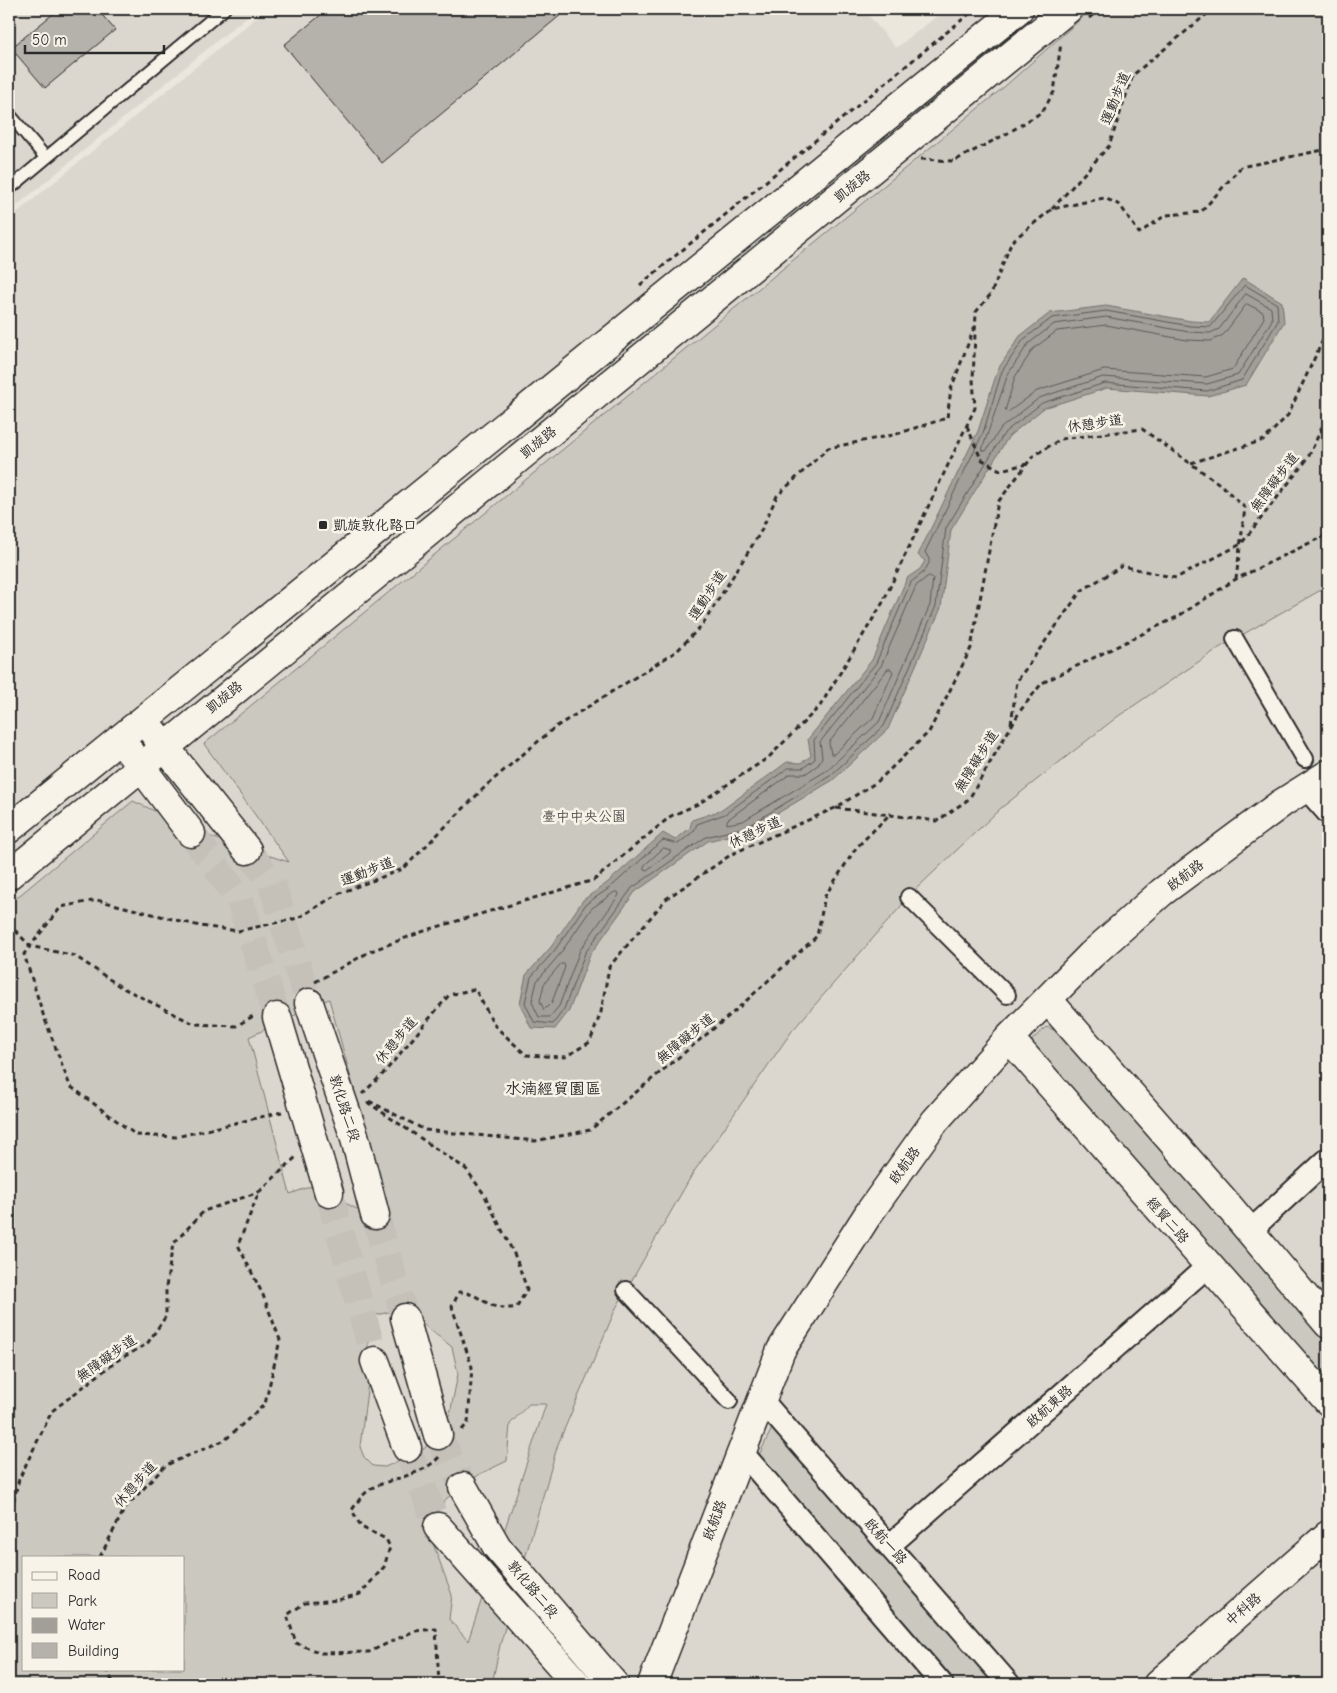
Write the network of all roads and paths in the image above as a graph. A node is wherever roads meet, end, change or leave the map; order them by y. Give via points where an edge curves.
1 (224, 9) edge
2 (1019, 9) edge
3 (1068, 9) edge
4 (1213, 9) edge
5 (211, 13) edge
6 (1061, 40) dead end
7 (9, 114) edge
8 (1328, 149) edge
9 (46, 158) junction
10 (916, 159) dead end
11 (9, 189) edge
12 (1052, 209) junction
13 (976, 323) junction
14 (1328, 329) edge
15 (1328, 414) edge
16 (966, 425) junction
17 (1190, 463) junction
18 (1027, 464) junction
19 (1328, 534) edge
20 (1241, 544) junction
21 (1236, 579) junction
22 (1235, 639) dead end
23 (144, 718) junction
24 (1010, 728) junction
25 (120, 738) junction
26 (163, 747) junction
27 (1305, 758) dead end
28 (139, 766) junction
29 (1317, 780) edge
30 (836, 808) junction
31 (891, 813) junction
32 (1328, 813) edge
33 (9, 829) edge
34 (191, 833) tunnel mouth
35 (247, 850) tunnel mouth
36 (9, 874) edge
37 (909, 897) dead end
38 (9, 924) edge
39 (30, 946) junction
40 (310, 993) joint
41 (1007, 995) dead end
42 (1048, 1000) junction
43 (270, 1014) joint
44 (1009, 1038) junction
45 (359, 1096) joint
46 (303, 1106) junction
47 (314, 1140) junction
48 (1328, 1159) edge
49 (259, 1192) junction
50 (329, 1193) tunnel mouth
51 (375, 1215) tunnel mouth
52 (1250, 1231) junction
53 (1208, 1266) junction
54 (626, 1290) dead end
55 (405, 1318) tunnel mouth
56 (1328, 1324) edge
57 (375, 1361) tunnel mouth
58 (761, 1399) junction
59 (729, 1401) dead end
60 (1328, 1401) edge
61 (438, 1435) tunnel mouth
62 (407, 1448) tunnel mouth
63 (741, 1451) junction
64 (463, 1487) tunnel mouth
65 (9, 1519) edge
66 (438, 1527) tunnel mouth
67 (1328, 1535) edge
68 (890, 1545) junction
69 (100, 1556) edge
70 (107, 1670) edge
71 (114, 1684) edge
72 (577, 1684) edge
73 (614, 1684) edge
74 (652, 1684) edge
75 (942, 1684) edge
76 (1009, 1684) edge
77 (1158, 1684) edge

1 - 5 lane
2 - 23 street
3 - 26 street, 凱旋路
4 - 12 path, 運動步道 via 1133,75 1109,146
5 - 9 lane
6 - 10 path via 1054,92 1042,112 954,161
7 - 9 lane
8 - 12 path via 1242,167 1201,212 1166,215 1139,233 1120,205 1104,198
9 - 11 lane
12 - 13 path via 1012,241 991,294 976,312
13 - 16 path via 975,408
13 - 39 path, 運動步道 via 950,388 947,418 893,435 828,448 777,496 760,533 703,624 677,651 554,728 488,784 403,870 340,893 298,918 238,931 200,926 97,900 70,905 61,907
14 - 17 path via 1288,415 1264,440
15 - 20 path, 無障礙步道 via 1308,458
16 - 18 path, 休憩步道 via 981,459 1000,470
16 - 40 path via 882,604 820,706 769,757 698,804 671,816 594,880 427,930 371,951
17 - 18 path, 休憩步道 via 1142,429 1061,439 1033,456
17 - 20 path, 休憩步道 via 1221,485 1245,508
18 - 30 path via 998,502 971,648 929,732 877,782
19 - 21 path
20 - 21 path, 休憩步道
20 - 24 path, 無障礙步道 via 1176,578 1122,566 1082,592 1017,681
21 - 24 path via 1177,617 1042,684
22 - 27 street
23 - 25 street
23 - 26 street
24 - 31 path, 無障礙步道 via 969,799 937,821
25 - 28 street
25 - 33 street
26 - 28 street, 凱旋路
26 - 35 street
28 - 34 street
28 - 36 street, 凱旋路
29 - 32 street
29 - 42 street, 啟航路 via 1162,892 1090,955
30 - 31 path, 休憩步道
30 - 45 path, 休憩步道 via 732,854 666,899 609,967 601,1012 590,1042 565,1057 526,1055 495,1026 475,989 449,995 383,1074
31 - 45 path, 無障礙步道 via 856,848 825,896 817,936 735,1011 590,1130 535,1141 425,1130
37 - 41 street
38 - 39 path
39 - 43 path via 75,956 122,987 194,1024 236,1026
39 - 46 path via 24,954 70,1086 136,1135 176,1137
40 - 51 street, 敦化路二段
42 - 44 street, 啟航路
42 - 52 street
43 - 46 street
44 - 53 street, 經貿二路
44 - 58 street, 啟航路 via 935,1121 869,1213 781,1350
46 - 47 street
47 - 49 path, 休憩步道
47 - 50 street
48 - 52 street
49 - 65 path, 無障礙步道 via 204,1211 173,1244 166,1288 166,1316 146,1344 118,1360 52,1411 19,1479
49 - 69 path, 休憩步道 via 238,1245 280,1340 265,1404 225,1440 166,1465 124,1508
52 - 56 street
53 - 60 street, 經貿二路
53 - 68 street, 啟航東路
54 - 59 street
55 - 61 street
57 - 62 street
58 - 63 street, 啟航路
58 - 68 street, 啟航一路
63 - 74 street, 啟航路
63 - 75 street
64 - 73 street, 敦化路二段 via 497,1547
66 - 72 street
67 - 77 street, 中科路
68 - 76 street, 啟航一路
70 - 71 path

